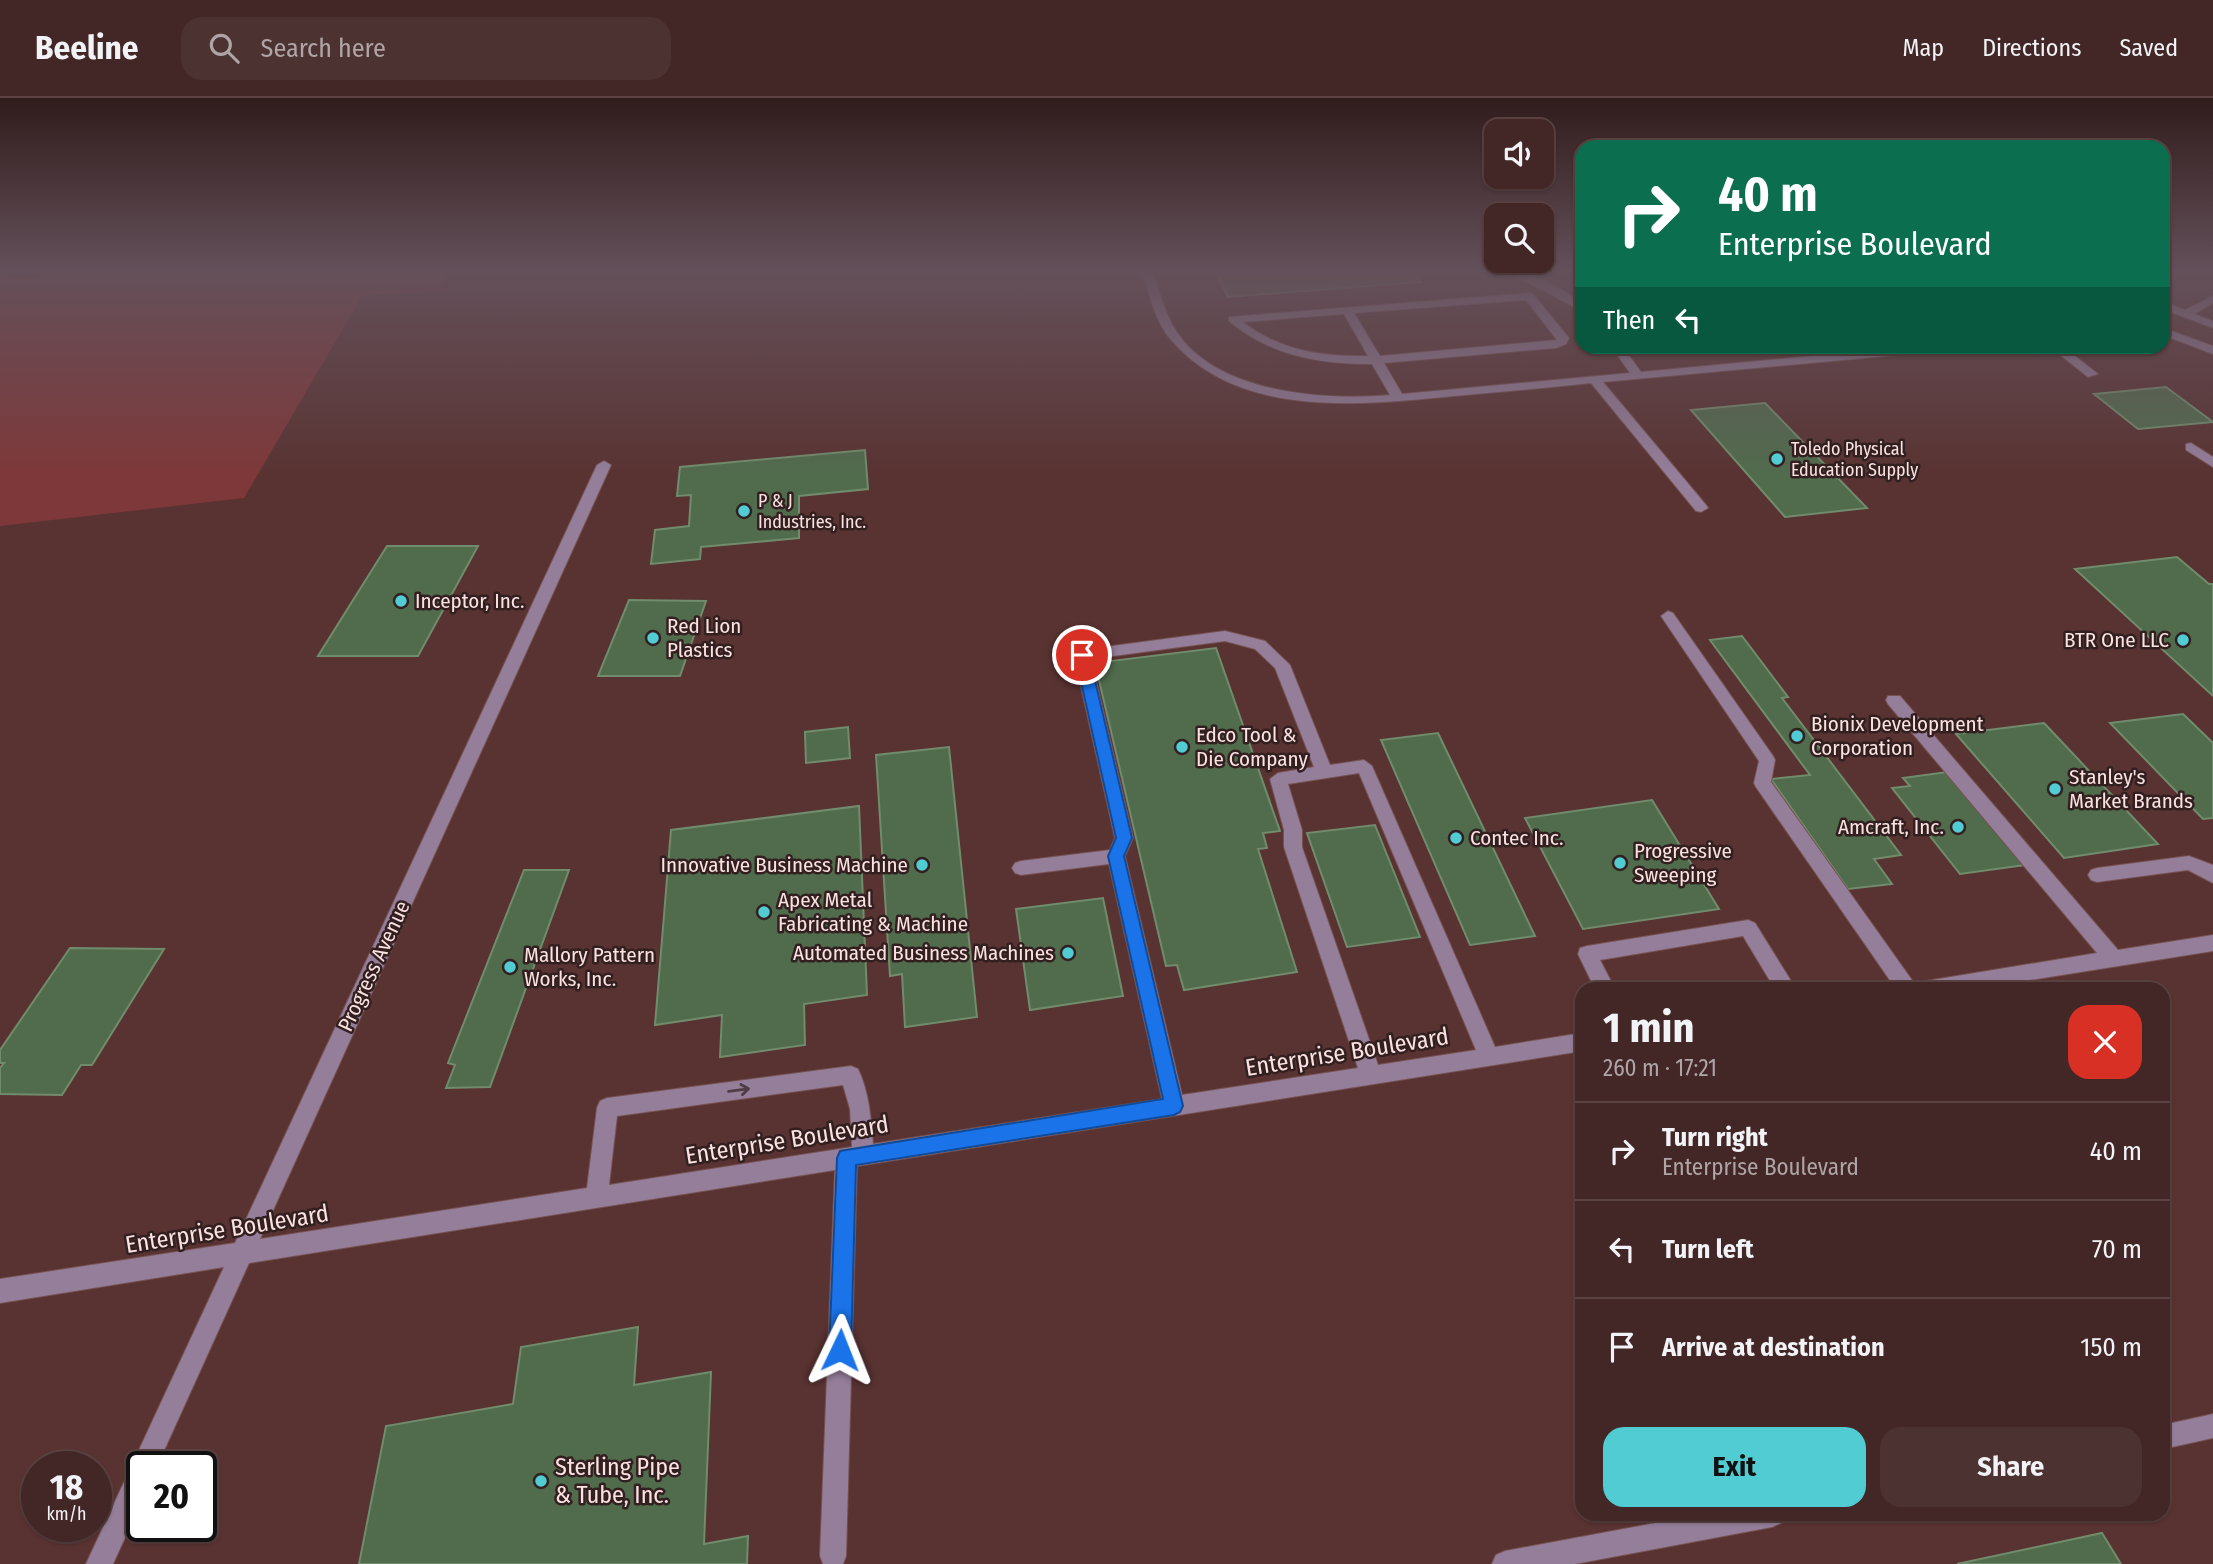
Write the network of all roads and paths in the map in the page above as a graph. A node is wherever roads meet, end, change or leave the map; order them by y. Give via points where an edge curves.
1 (1176, 338) edge
2 (1257, 338) edge
3 (1364, 338) edge
4 (1563, 338) edge
5 (2183, 339) edge
6 (2213, 350) edge
7 (1622, 354) edge
8 (1802, 354) edge
9 (1874, 354) edge
10 (2065, 354) edge
11 (1377, 360) junction
12 (1808, 360) junction
13 (2092, 374) dead end
14 (1638, 376) junction
15 (1595, 380) junction
16 (1398, 398) junction
17 (2191, 447) dead end
18 (2213, 463) edge
19 (604, 465) dead end
20 (1701, 509) dead end
21 (1668, 615) dead end
22 (1894, 700) dead end
23 (1324, 772) junction
24 (1116, 856) junction
25 (1021, 868) dead end
26 (2097, 875) dead end
27 (2213, 876) edge
28 (2213, 943) edge
29 (2113, 958) junction
30 (1601, 982) edge
31 (1782, 982) edge
32 (1902, 982) edge
33 (1963, 982) edge
34 (1575, 1043) edge
35 (1489, 1056) junction
36 (1371, 1075) junction
37 (1174, 1106) junction
38 (855, 1156) junction
39 (597, 1197) junction
40 (242, 1253) junction
41 (0, 1291) edge
42 (2213, 1426) edge
43 (2170, 1435) edge
44 (151, 1451) edge
45 (126, 1506) edge
46 (1735, 1521) edge
47 (833, 1556) dead end
48 (99, 1564) edge
49 (1505, 1564) edge

1 - 16 street via 1223,374 1274,391 1305,397
2 - 11 street via 1283,351 1316,357
3 - 11 street
4 - 11 street
5 - 6 street
7 - 14 street
8 - 12 street
9 - 12 street
10 - 13 street
11 - 16 street
12 - 14 street
14 - 15 street
15 - 16 street
15 - 20 street
17 - 18 street
19 - 40 street, Progress Avenue
21 - 32 street via 1767,760 1762,783
22 - 29 street
23 - 24 street via 1282,665 1260,645 1226,636 1082,655 1124,838
23 - 35 street via 1364,766
23 - 36 street via 1278,779 1293,830 1293,847
24 - 25 street
24 - 37 street
26 - 27 street via 2189,863
28 - 29 street
29 - 33 street
30 - 31 street via 1587,954 1748,928
34 - 35 street, Enterprise Boulevard
35 - 36 street, Enterprise Boulevard
36 - 37 street, Enterprise Boulevard
37 - 38 street, Enterprise Boulevard
38 - 39 street, Enterprise Boulevard
39 -> 38 street via 607,1108 851,1075 860,1109
38 - 47 street
39 - 40 street, Enterprise Boulevard
40 - 41 street, Enterprise Boulevard
40 - 44 street, Progress Avenue
42 - 43 street
45 - 48 street, Progress Avenue
46 - 49 street

